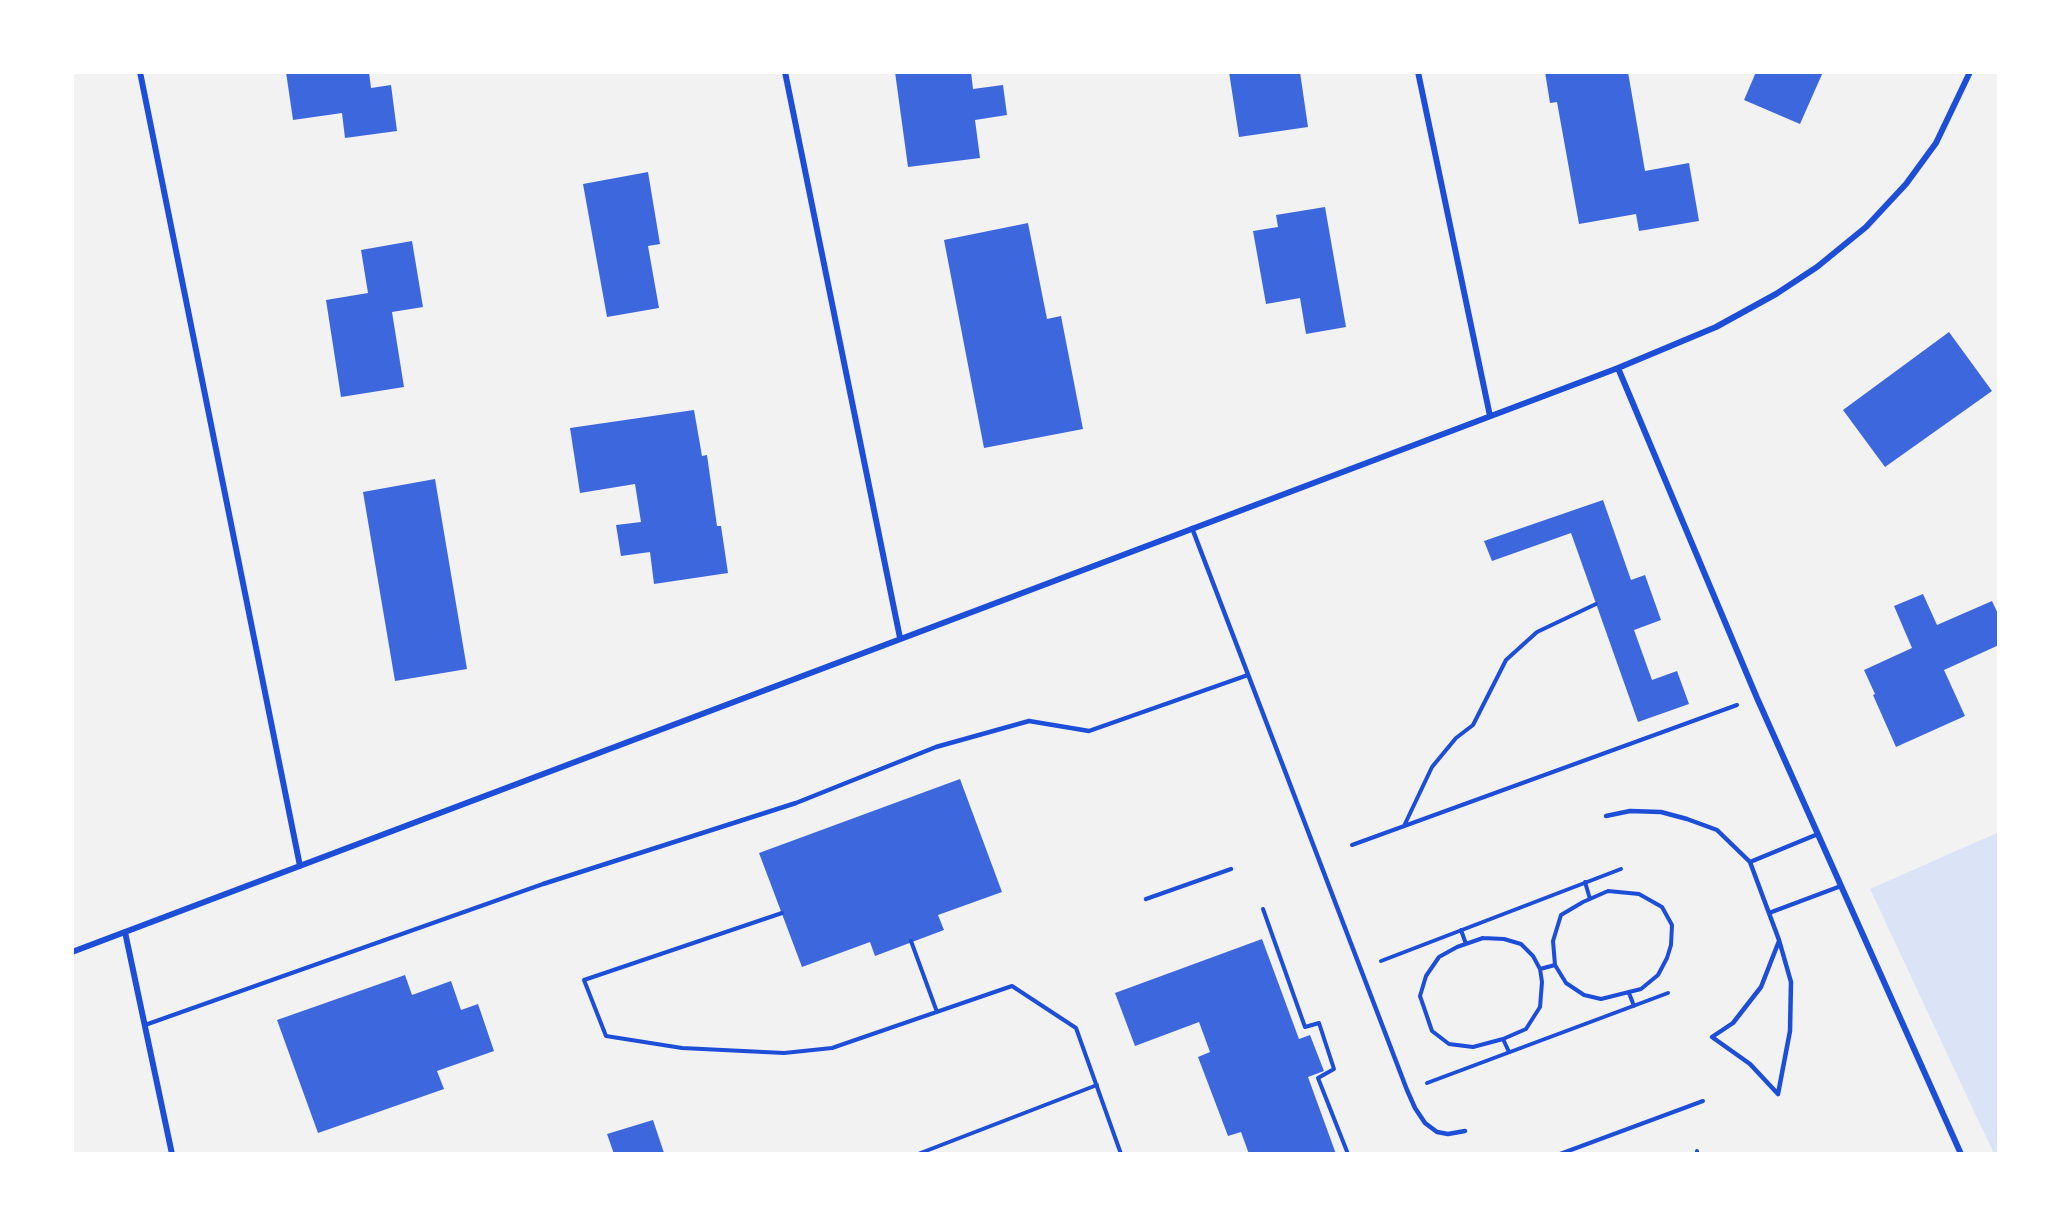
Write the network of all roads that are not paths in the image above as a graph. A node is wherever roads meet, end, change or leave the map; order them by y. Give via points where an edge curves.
1 (140, 72) edge
2 (785, 72) edge
3 (1418, 72) edge
4 (1970, 72) edge
5 (1618, 368) junction
6 (1490, 416) junction
7 (1192, 528) junction
8 (900, 638) junction
9 (1248, 675) junction
10 (1606, 816) dead end
11 (1818, 834) junction
12 (1750, 862) junction
13 (300, 866) junction
14 (1231, 869) dead end
15 (1841, 886) junction
16 (1146, 899) dead end
17 (1769, 913) junction
18 (125, 932) junction
19 (1779, 940) junction
20 (72, 952) edge
21 (145, 1025) junction
22 (1465, 1131) dead end
23 (172, 1154) edge
24 (1961, 1154) edge

1 - 13 street
2 - 8 street
3 - 6 street
4 - 5 street via 1936,143 1906,184 1866,227 1776,294 1716,327
5 - 6 street
5 - 11 street
6 - 7 street
7 - 8 street
7 - 9 lane
8 - 13 street
9 - 21 lane via 1089,731 1029,721 936,747 796,803 543,884
9 - 22 lane via 1415,1108 1437,1132
10 - 12 lane via 1630,811 1661,812 1687,819 1717,830
11 - 12 lane
11 - 15 street
12 - 17 lane
13 - 18 street
14 - 16 lane
15 - 17 lane
15 - 24 street
17 - 19 lane
18 - 20 street
18 - 21 street
19 - 19 lane via 1761,987 1732,1023 1712,1037 1750,1064 1778,1094 1791,1011 1791,982
21 - 23 street

